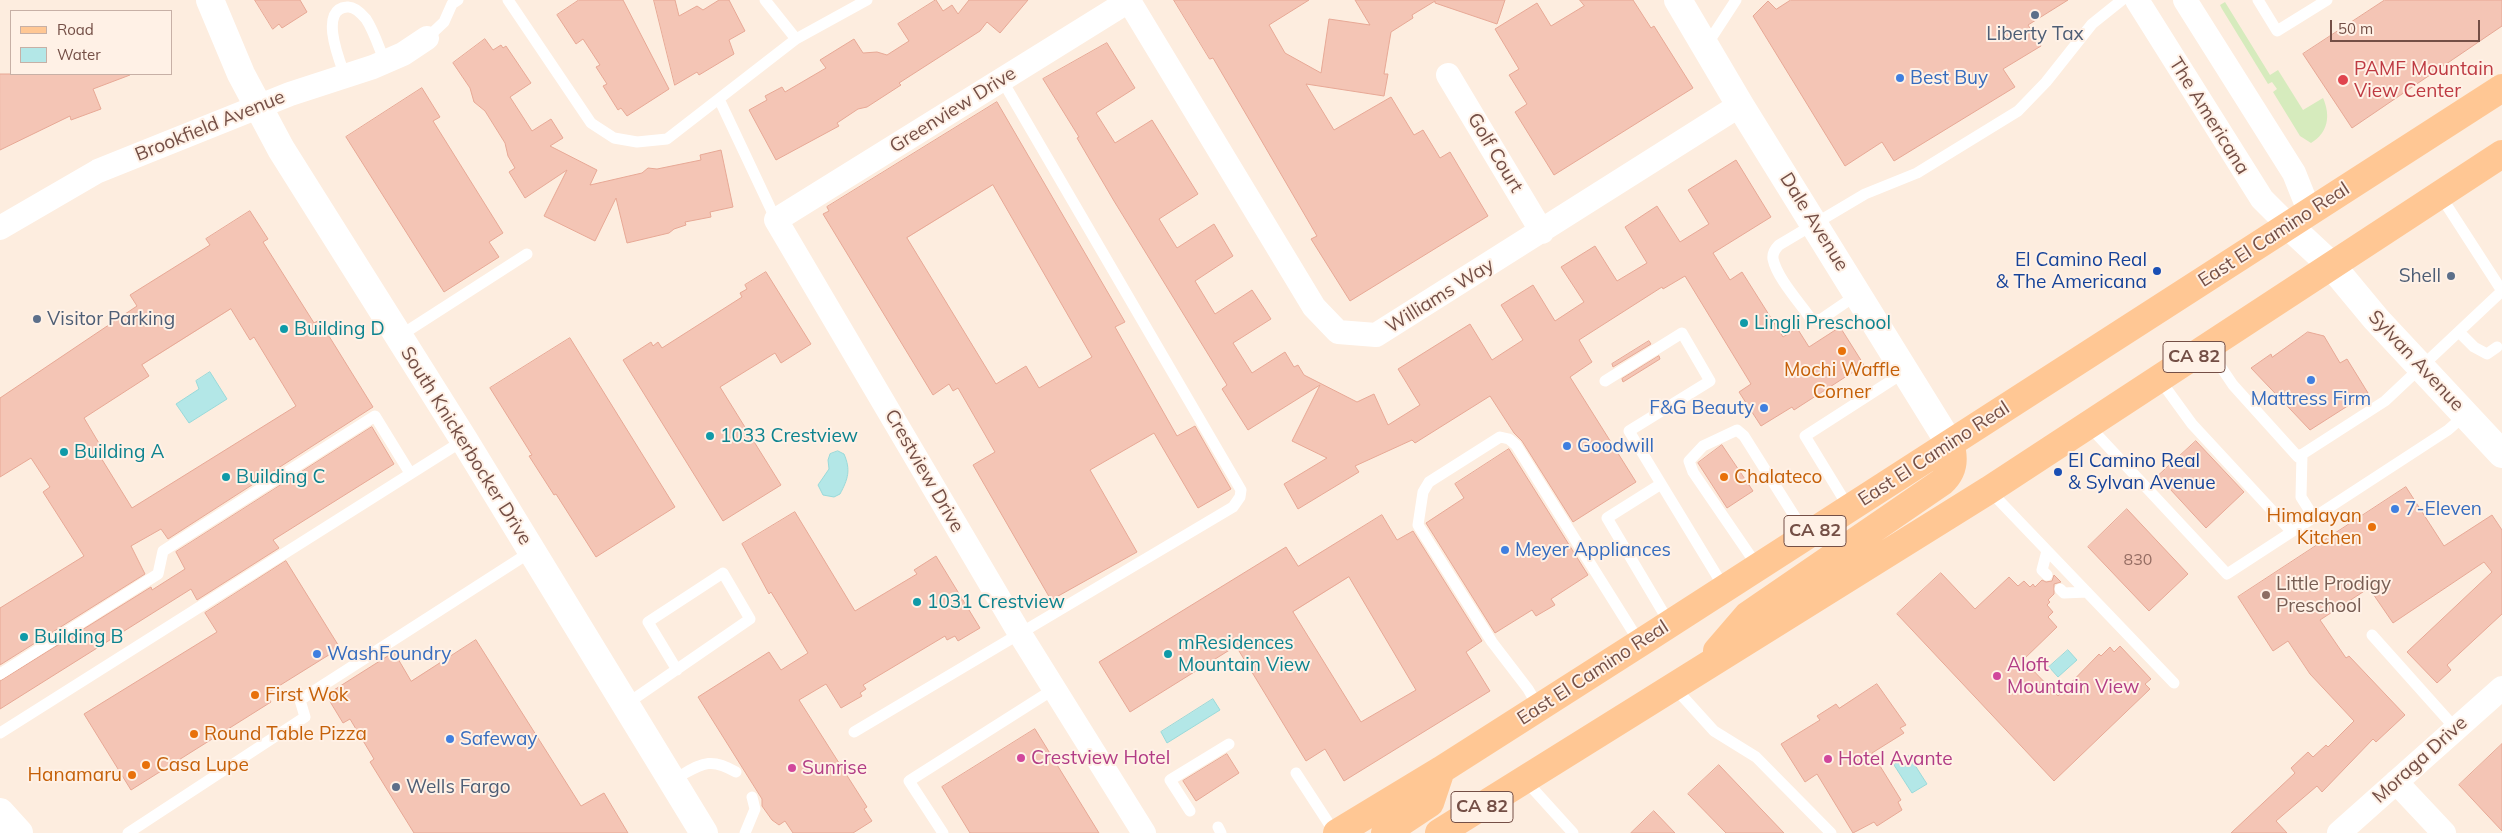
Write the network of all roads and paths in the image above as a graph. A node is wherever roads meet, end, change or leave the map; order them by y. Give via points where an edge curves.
1 (210, 0) edge
2 (458, 0) edge
3 (508, 0) edge
4 (765, 0) edge
5 (867, 0) edge
6 (1129, 0) edge
7 (1678, 0) edge
8 (1736, 0) edge
9 (2122, 0) edge
10 (2137, 0) edge
11 (2185, 0) edge
12 (2258, 0) edge
13 (2327, 0) edge
14 (427, 38) joint
15 (796, 39) junction
16 (1706, 46) junction
17 (385, 62) junction
18 (1448, 75) dead end
19 (344, 76) junction
20 (1002, 80) junction
21 (2502, 88) edge
22 (719, 100) junction
23 (1740, 105) junction
24 (256, 107) junction
25 (2502, 154) edge
26 (2440, 195) junction
27 (2300, 219) junction
28 (776, 220) junction
29 (1816, 224) junction
30 (0, 228) edge
31 (1542, 232) junction
32 (527, 254) dead end
33 (2332, 266) junction
34 (2502, 291) edge
35 (1858, 294) junction
36 (2460, 333) junction
37 (398, 337) junction
38 (2497, 347) dead end
39 (2208, 348) junction
40 (2421, 366) junction
41 (1906, 372) junction
42 (2160, 380) junction
43 (1606, 381) dead end
44 (2466, 414) junction
45 (2088, 426) junction
46 (464, 440) junction
47 (1950, 444) junction
48 (2498, 445) edge
49 (2302, 454) junction
50 (410, 473) junction
51 (1661, 484) junction
52 (1989, 490) junction
53 (1850, 508) junction
54 (2313, 516) junction
55 (2291, 531) junction
56 (1806, 536) junction
57 (532, 551) junction
58 (2047, 551) junction
59 (1758, 567) junction
60 (2047, 575) dead end
61 (1725, 588) junction
62 (2060, 588) dead end
63 (2086, 592) junction
64 (1670, 624) junction
65 (1020, 634) junction
66 (2372, 635) dead end
67 (1640, 643) junction
68 (677, 670) junction
69 (1700, 671) junction
70 (0, 674) edge
71 (2174, 683) dead end
72 (1675, 688) junction
73 (2502, 688) edge
74 (1054, 689) junction
75 (625, 705) junction
76 (1539, 708) junction
77 (2456, 729) junction
78 (854, 732) dead end
79 (0, 733) edge
80 (1229, 744) dead end
81 (1441, 770) junction
82 (736, 772) dead end
83 (1296, 773) dead end
84 (672, 780) junction
85 (1525, 780) junction
86 (2396, 782) junction
87 (752, 797) dead end
88 (1190, 811) dead end
89 (0, 812) edge
90 (1455, 829) edge
91 (20, 833) edge
92 (128, 833) edge
93 (704, 833) edge
94 (745, 833) edge
95 (943, 833) edge
96 (1144, 833) edge
97 (1336, 833) edge
98 (1385, 833) edge
99 (1573, 833) edge
100 (1831, 833) edge
101 (2339, 833) edge
102 (2444, 833) edge

1 - 24 street, South Knickerbocker Drive
2 - 14 lane via 452,4 444,22
3 - 22 lane via 591,123 614,138 637,142 667,139
4 - 15 lane
5 - 15 lane
6 - 20 street, Greenview Drive
6 - 31 street, Williams Way via 1314,307 1338,332 1376,335
7 - 16 street, Dale Avenue
8 - 16 lane
9 - 29 lane via 2092,24 2046,82 2018,111 1917,173 1865,194
10 - 27 street, The Americana via 2262,199
11 - 27 street via 2294,174
12 - 13 lane via 2277,31
14 - 17 street, Brookfield Avenue
15 - 22 lane
16 - 23 street, Dale Avenue
17 - 19 street, Brookfield Avenue
17 - 19 lane via 366,20 358,10 343,7 336,13 332,25 334,46
18 - 31 street, Golf Court
19 - 24 street, Brookfield Avenue
20 - 28 street, Greenview Drive
20 - 65 lane via 1240,490 1240,497 1233,507
21 - 27 main road, East El Camino Real / CA 82
22 - 28 lane, Crestview Drive
23 - 29 street, Dale Avenue
23 - 31 street, Williams Way
24 - 30 street, Brookfield Avenue via 98,171
24 - 37 street, South Knickerbocker Drive
25 - 26 main road, CA 82
26 - 33 main road, CA 82
26 - 34 lane
27 - 33 street, Sylvan Avenue
27 - 47 main road, East El Camino Real / CA 82
28 - 65 street, Crestview Drive
29 - 35 street, Dale Avenue
29 - 35 lane via 1774,251 1778,271 1811,319 1820,320
32 - 37 lane
33 - 39 main road, CA 82
33 - 40 street, Sylvan Avenue
34 - 36 lane
35 - 41 street, Dale Avenue
36 - 38 lane via 2481,352 2487,354
36 - 40 lane
37 - 46 street, South Knickerbocker Drive
39 - 42 main road, CA 82
39 - 49 lane via 2233,385 2298,457
40 - 44 street, Sylvan Avenue
40 - 49 lane via 2385,401
41 - 47 street, Dale Avenue
41 - 53 lane via 1805,436
42 - 45 main road, CA 82
42 - 55 lane via 2192,424
43 - 51 lane via 1682,333 1710,381 1629,431
44 - 48 street, Sylvan Avenue
44 - 54 lane via 2448,430
45 - 52 main road, CA 82
45 - 55 lane via 2227,574
46 - 50 lane
46 - 57 street, South Knickerbocker Drive
47 - 53 main road, East El Camino Real / CA 82
47 - 69 main road via 1954,456 1949,476 1748,616
49 - 54 lane via 2301,497
50 - 70 lane via 375,416 163,551 158,574
50 - 79 lane
51 - 61 lane
51 - 64 lane via 1607,518
52 - 58 lane
52 - 69 main road, CA 82
53 - 56 main road, East El Camino Real / CA 82
54 - 55 lane
56 - 59 main road, East El Camino Real / CA 82
56 - 59 lane via 1744,436 1737,430 1703,446 1689,461 1693,472
57 - 75 street, South Knickerbocker Drive
57 - 92 lane via 300,700 305,717
58 - 60 lane via 2042,570
58 - 63 lane
59 - 61 main road, East El Camino Real / CA 82
61 - 64 main road, East El Camino Real / CA 82
62 - 63 lane via 2064,593
63 - 71 lane
64 - 67 main road, East El Camino Real / CA 82
65 - 74 street, Crestview Drive
65 - 78 lane
66 - 77 lane
67 - 76 main road, East El Camino Real / CA 82
67 - 76 lane via 1509,438 1500,437 1429,482 1423,492 1418,525 1492,642
68 - 68 lane via 750,619 723,573 648,622
68 - 75 lane
69 - 72 main road, CA 82
72 - 85 main road, CA 82
72 - 100 lane via 1714,731 1756,757
73 - 77 street, Moraga Drive
74 - 95 lane via 909,781
74 - 96 street, Crestview Drive
75 - 84 street, South Knickerbocker Drive
76 - 81 main road, East El Camino Real / CA 82
77 - 86 street, Moraga Drive
80 - 88 lane via 1170,780
81 - 97 main road, East El Camino Real / CA 82
81 - 98 main road via 1430,802
82 - 84 lane via 709,762
83 - 97 lane
84 - 93 street, South Knickerbocker Drive
85 - 90 main road, CA 82
85 - 99 lane
86 - 101 street, Moraga Drive
86 - 102 street
87 - 94 lane via 754,809
89 - 91 street

